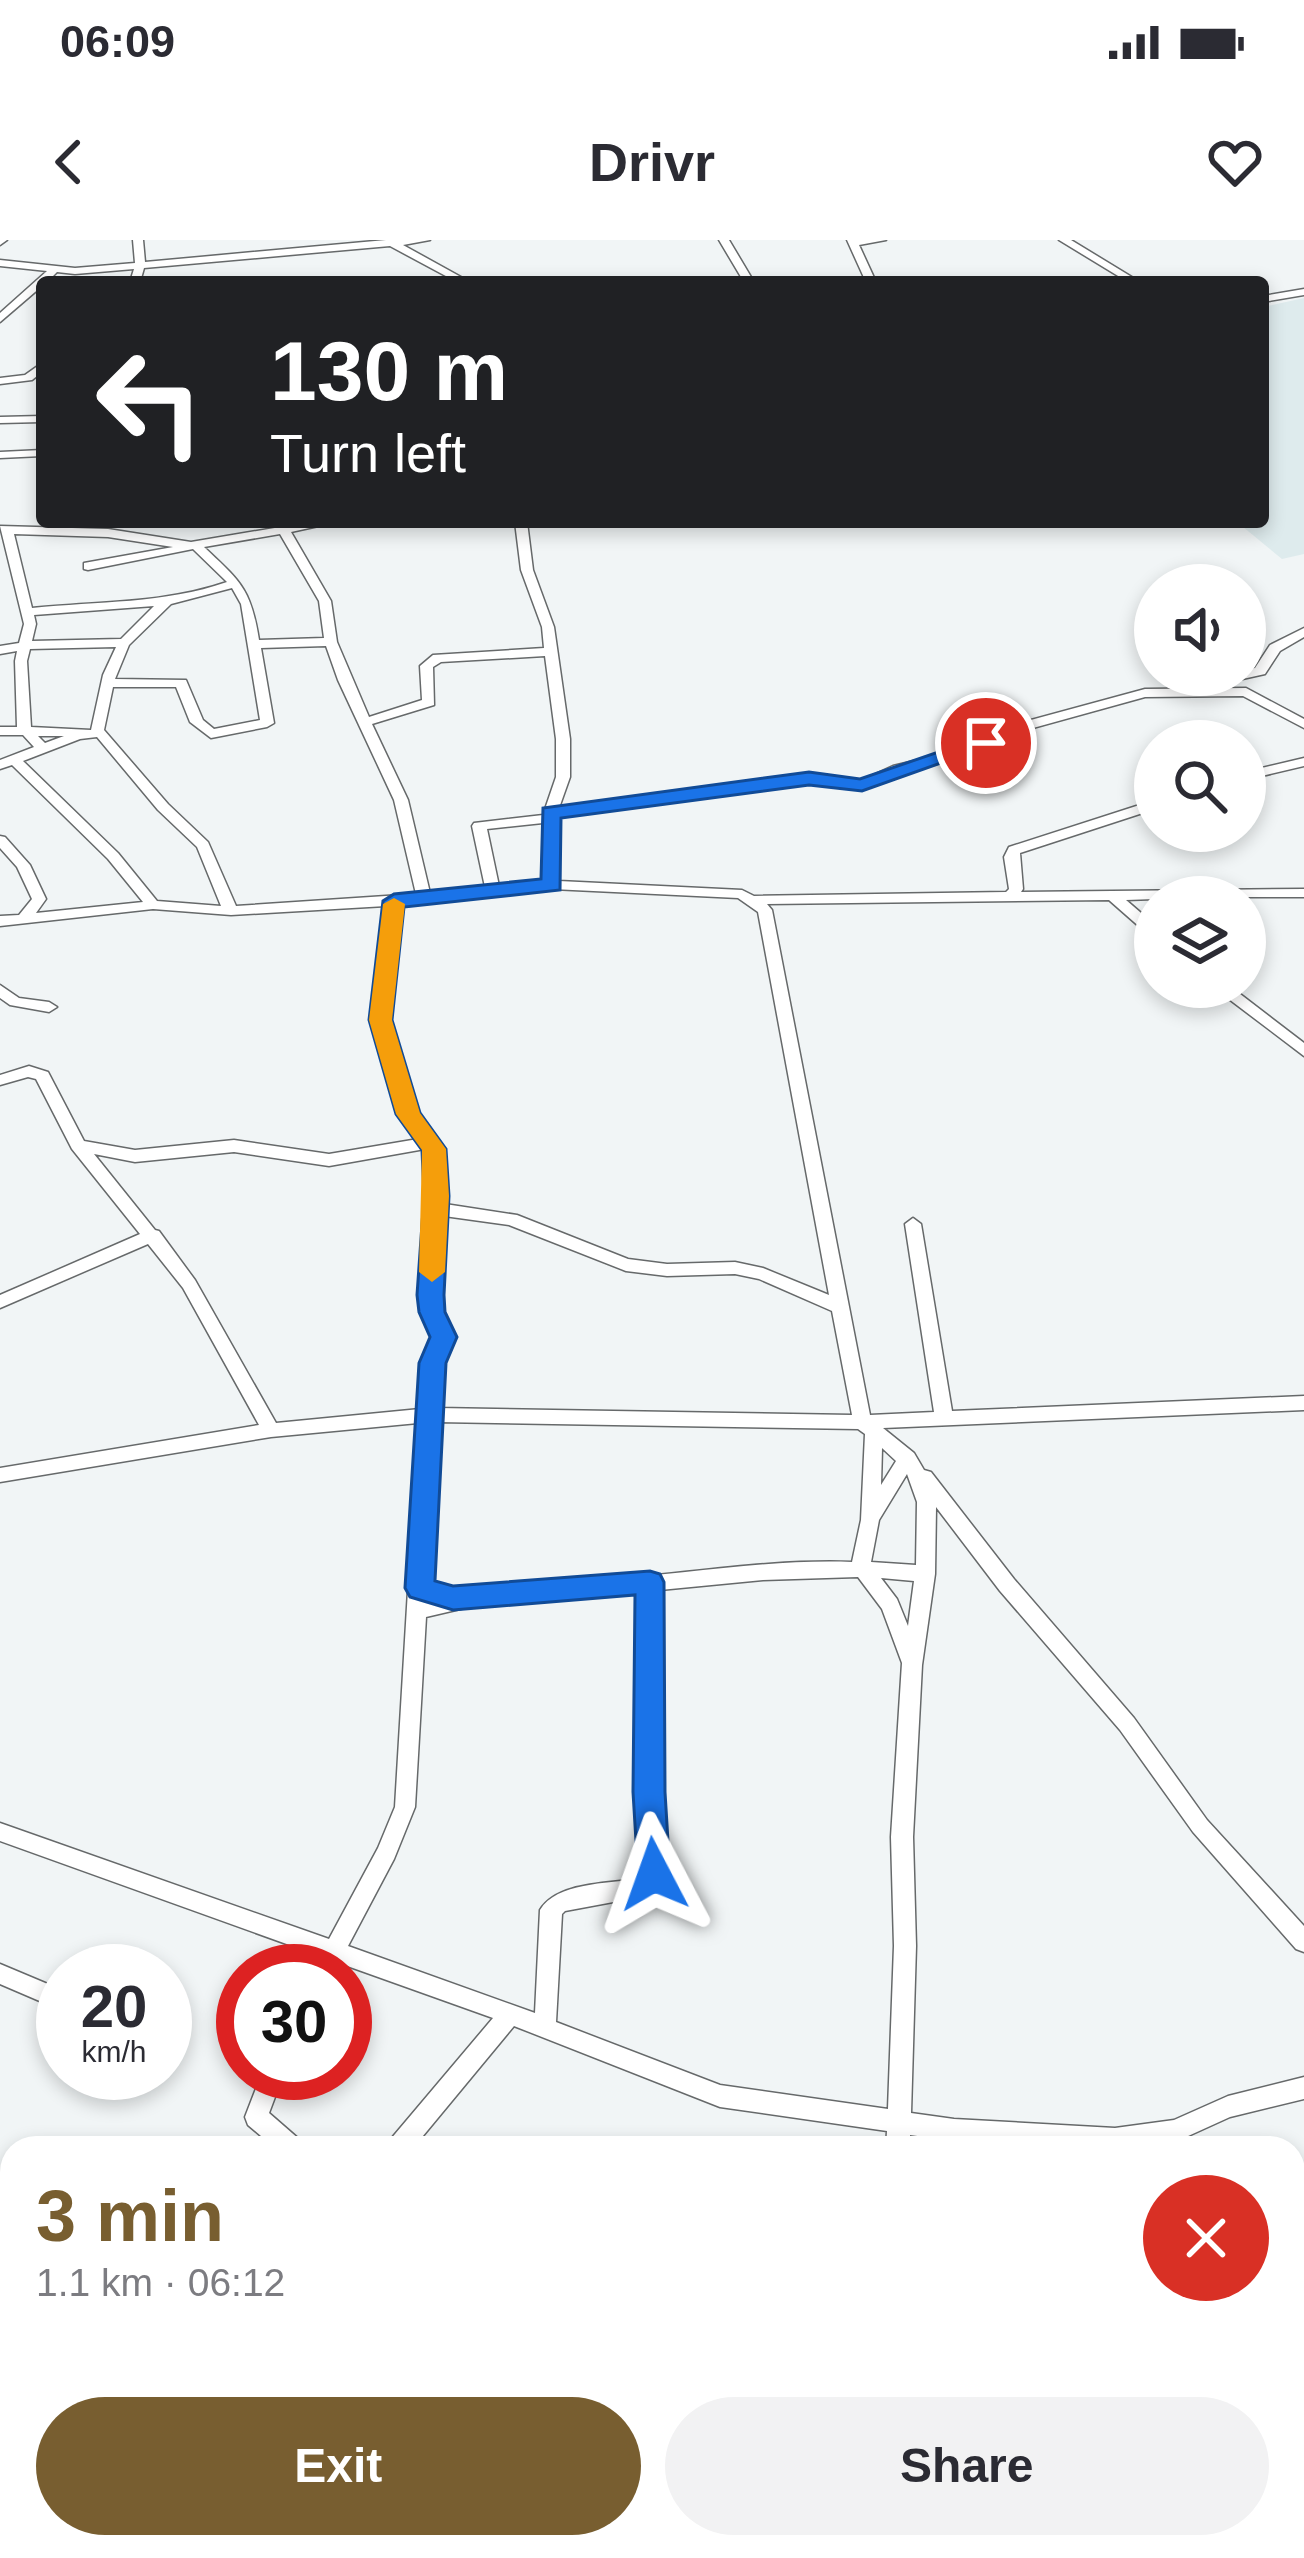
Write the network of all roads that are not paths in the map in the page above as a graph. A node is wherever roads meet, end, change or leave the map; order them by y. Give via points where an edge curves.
1 (138, 240) edge
2 (425, 240) edge
3 (724, 240) edge
4 (880, 240) edge
5 (1064, 240) edge
6 (388, 241) edge
7 (853, 241) edge
8 (0, 262) edge
9 (140, 265) junction
10 (53, 271) junction
11 (75, 271) junction
12 (48, 276) edge
13 (94, 276) edge
14 (137, 276) edge
15 (453, 276) edge
16 (745, 276) edge
17 (869, 276) edge
18 (1125, 276) edge
19 (36, 287) edge
20 (1304, 292) edge
21 (1269, 298) edge
22 (0, 320) edge
23 (36, 372) edge
24 (0, 381) edge
25 (36, 419) edge
26 (0, 420) edge
27 (36, 453) edge
28 (0, 454) edge
29 (300, 528) edge
30 (518, 528) edge
31 (3, 530) edge
32 (284, 531) junction
33 (194, 546) junction
34 (88, 566) dead end
35 (235, 583) junction
36 (167, 602) junction
37 (27, 612) junction
38 (1304, 632) edge
39 (331, 642) junction
40 (122, 643) junction
41 (254, 644) junction
42 (23, 645) junction
43 (0, 650) edge
44 (550, 652) junction
45 (1266, 664) edge
46 (106, 682) junction
47 (1266, 692) edge
48 (1134, 696) edge
49 (1252, 696) edge
50 (1277, 705) junction
51 (365, 722) junction
52 (1304, 724) edge
53 (24, 728) junction
54 (0, 731) edge
55 (92, 732) junction
56 (43, 749) junction
57 (5, 762) edge
58 (1304, 762) edge
59 (1266, 771) edge
60 (1134, 811) edge
61 (551, 815) junction
62 (0, 840) edge
63 (552, 885) junction
64 (493, 890) junction
65 (1304, 892) edge
66 (1011, 896) junction
67 (1114, 897) junction
68 (424, 898) junction
69 (755, 900) junction
70 (394, 901) junction
71 (153, 905) junction
72 (231, 910) junction
73 (1134, 915) edge
74 (22, 920) junction
75 (0, 921) edge
76 (0, 990) edge
77 (49, 1007) dead end
78 (1248, 1008) edge
79 (1304, 1051) edge
80 (0, 1080) edge
81 (430, 1142) junction
82 (78, 1145) junction
83 (117, 1156) junction
84 (100, 1171) junction
85 (436, 1209) junction
86 (913, 1224) dead end
87 (153, 1235) junction
88 (0, 1302) edge
89 (838, 1306) junction
90 (1304, 1403) edge
91 (428, 1415) junction
92 (944, 1419) junction
93 (868, 1427) junction
94 (272, 1430) junction
95 (913, 1465) junction
96 (0, 1475) edge
97 (870, 1520) junction
98 (861, 1566) junction
99 (926, 1574) junction
100 (650, 1582) junction
101 (420, 1588) junction
102 (453, 1598) junction
103 (419, 1611) junction
104 (912, 1665) junction
105 (0, 1832) edge
106 (1304, 1942) edge
107 (287, 1944) edge
108 (337, 1944) edge
109 (372, 1973) edge
110 (0, 1974) edge
111 (36, 1989) edge
112 (510, 2014) junction
113 (545, 2028) junction
114 (1304, 2088) edge
115 (263, 2100) edge
116 (901, 2119) junction
117 (954, 2130) junction
118 (278, 2136) edge
119 (408, 2136) edge
120 (899, 2136) edge
121 (960, 2136) edge
122 (1061, 2136) edge
123 (1141, 2136) edge

1 - 9 street
2 - 6 street
3 - 16 street
4 - 7 street
5 - 18 street
6 - 9 street
6 - 15 street
7 - 17 street
8 - 10 street
9 - 11 street
9 - 14 street
10 - 11 street
10 - 12 street
11 - 13 street
19 - 22 street
20 - 21 street
23 - 24 street
25 - 26 street
27 - 28 street
29 - 32 street
30 - 44 street
31 - 33 street via 108,532
31 - 37 street
32 - 33 street
32 - 39 street via 325,601
33 - 34 street
33 - 35 street
35 - 36 street
35 - 41 street
36 - 37 street
36 - 40 street
37 - 42 street
38 - 45 street via 1275,648
39 - 41 street
39 - 51 street
40 - 42 street
40 - 46 street
41 - 46 street via 267,723 259,728 207,732 181,683
42 - 43 street
42 - 53 street
44 - 51 street via 438,658 426,666 429,702
44 - 61 street via 563,739
46 - 55 street
47 - 50 street
48 - 61 street via 1003,732 862,785 809,778
49 - 50 street
50 - 52 street
51 - 68 street via 401,800
53 - 54 street
53 - 55 street
53 - 56 street
55 - 56 street
55 - 72 street via 203,845
56 - 57 street
57 - 71 street via 98,840
58 - 59 street
60 - 66 street via 1014,850
61 - 63 street
61 - 64 street via 479,826
62 - 74 street via 39,899
63 - 64 street
63 - 69 street via 700,889
64 - 68 street
65 - 67 street
66 - 67 street
66 - 69 street
67 - 73 street
68 - 70 street
69 - 89 street via 765,910
70 - 72 street
70 - 81 street via 381,1020 408,1114
71 - 72 street
71 - 74 street
74 - 75 street
76 - 77 street
78 - 79 street
80 - 82 street via 29,1070 42,1076
81 - 83 street via 329,1160 234,1146
81 - 85 street
82 - 83 street
82 - 84 street
83 - 84 street
84 - 87 street
85 - 89 street via 511,1220 626,1265 763,1274
85 - 91 street via 430,1295 443,1337
86 - 92 street
87 - 88 street
87 - 94 street
89 - 93 street
90 - 92 street
91 - 93 street
91 - 94 street
91 - 101 street
92 - 93 street
93 - 95 street
93 - 97 street
94 - 96 street
95 - 97 street
95 - 99 street via 928,1505
95 - 106 street via 1127,1724 1200,1826
97 - 98 street
98 - 99 street
98 - 100 street
98 - 104 street via 890,1605
99 - 104 street
100 - 102 street
100 - 113 street via 654,1874 643,1888 554,1906
101 - 102 street
101 - 103 street
102 - 103 street
103 - 108 street via 405,1807
104 - 116 street
105 - 107 street
109 - 112 street
110 - 111 street
112 - 113 street
112 - 119 street
113 - 116 street via 720,2096
114 - 123 street
115 - 118 street via 256,2117
116 - 117 street
116 - 120 street
117 - 121 street
117 - 122 street

